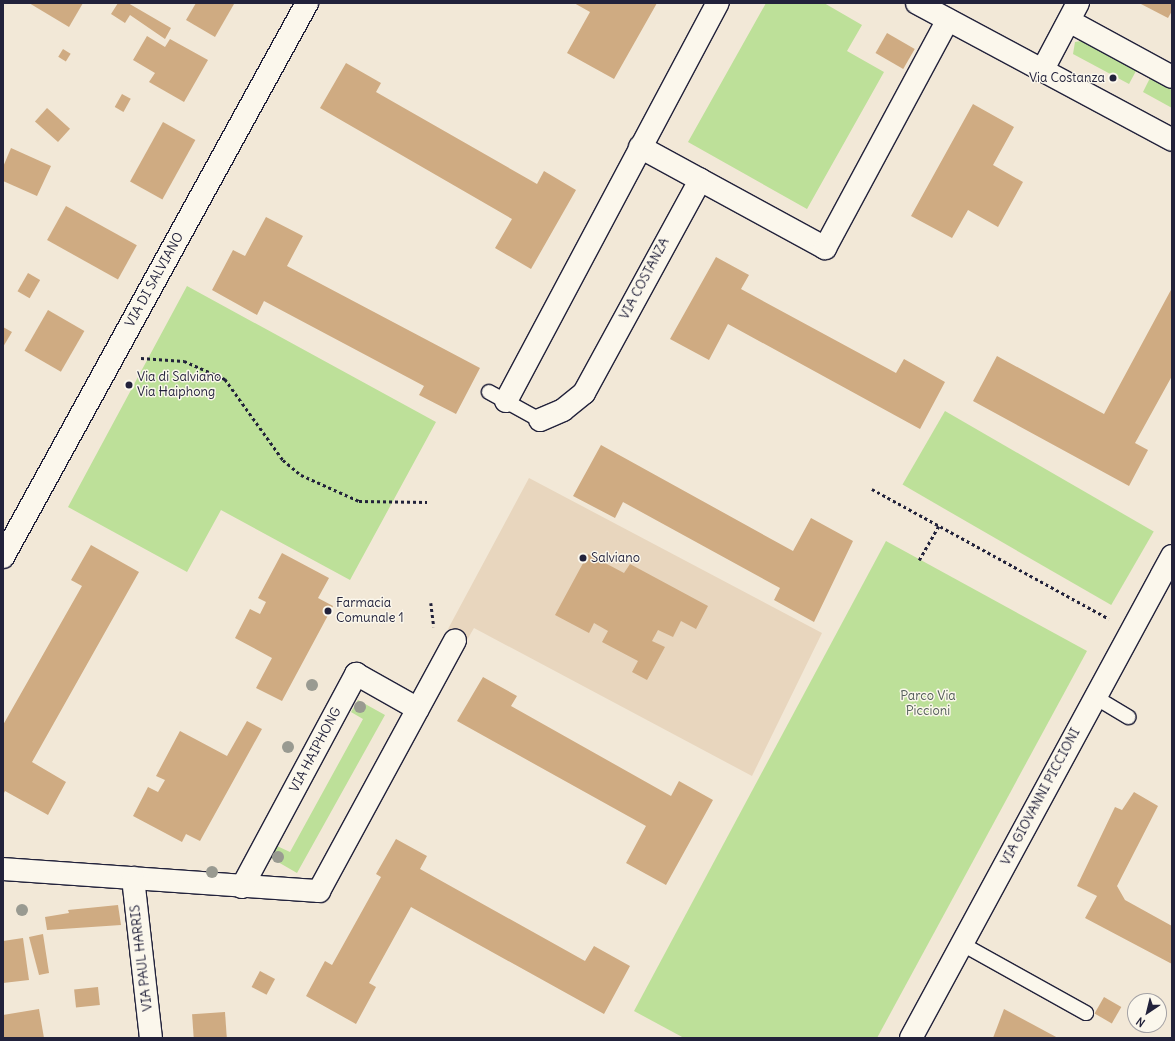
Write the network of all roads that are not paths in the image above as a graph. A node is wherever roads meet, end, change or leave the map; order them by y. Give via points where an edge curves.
1 (307, 3) edge
2 (718, 3) edge
3 (917, 3) edge
4 (1074, 12) edge
5 (948, 20) junction
6 (1042, 71) junction
7 (1172, 77) edge
8 (1172, 140) edge
9 (640, 147) junction
10 (700, 180) junction
11 (497, 397) joint
12 (540, 420) joint
13 (1172, 556) edge
14 (3, 557) edge
15 (455, 641) dead end
16 (1095, 697) junction
17 (418, 709) junction
18 (1128, 717) dead end
19 (3, 870) edge
20 (133, 878) junction
21 (242, 887) junction
22 (962, 944) junction
23 (1086, 1013) dead end
24 (151, 1038) edge
25 (911, 1038) edge

1 - 14 street, VIA DI SALVIANO
2 - 9 street
3 - 5 street
4 - 6 street
4 - 7 street
5 - 6 street
5 - 10 street via 825,248
6 - 8 street
9 - 10 street
9 - 11 street
10 - 12 street, VIA COSTANZA via 584,392 563,410
11 - 12 lane
13 - 16 street, VIA GIOVANNI PICCIONI
15 - 17 street
16 - 18 lane
16 - 22 street, VIA GIOVANNI PICCIONI
17 - 21 street via 319,891
17 - 21 street, VIA HAIPHONG via 356,674
19 - 20 street
20 - 21 street
20 - 24 street, VIA PAUL HARRIS
22 - 23 lane
22 - 25 street, VIA GIOVANNI PICCIONI

